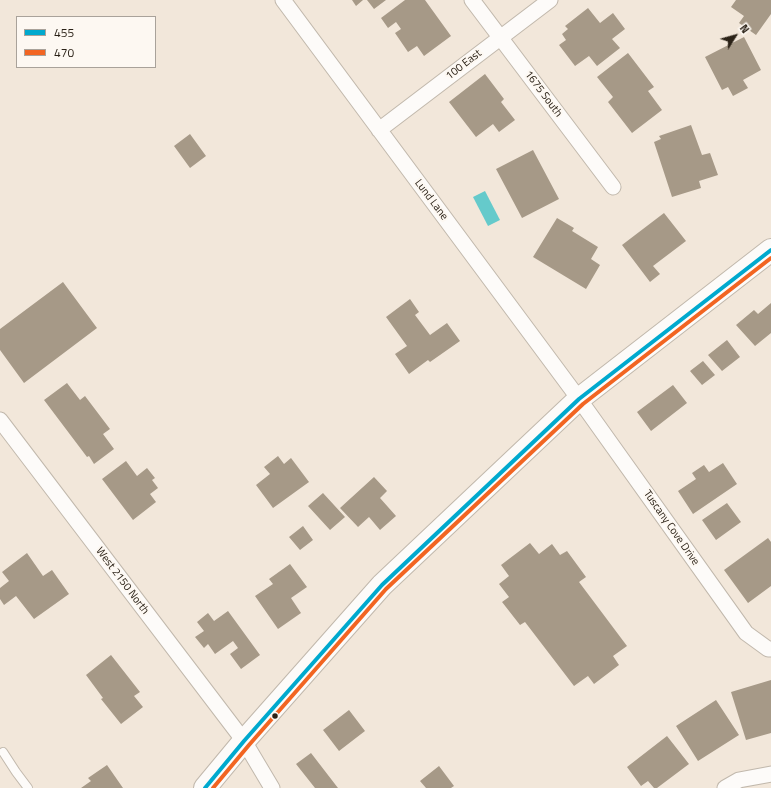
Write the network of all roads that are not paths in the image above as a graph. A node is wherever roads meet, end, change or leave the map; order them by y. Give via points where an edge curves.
1 (283, 0) edge
2 (472, 0) edge
3 (550, 0) edge
4 (500, 37) junction
5 (379, 130) junction
6 (613, 187) dead end
7 (771, 250) edge
8 (580, 399) junction
9 (0, 420) edge
10 (771, 649) edge
11 (244, 741) junction
12 (4, 752) dead end
13 (771, 774) edge
14 (28, 788) edge
15 (205, 788) edge
16 (272, 788) edge
17 (725, 788) edge

1 - 5 street, Lund Lane
2 - 4 street, 1675 South
3 - 4 street, 100 East
4 - 5 street, 100 East
4 - 6 street, 1675 South
5 - 8 street, Lund Lane
7 - 8 main road
8 - 10 street, Tuscany Cove Drive via 746,633
8 - 11 main road via 382,585
9 - 11 street, West 2150 North
11 - 15 main road
11 - 16 street, West 2150 North
12 - 14 lane
13 - 17 street via 739,780

